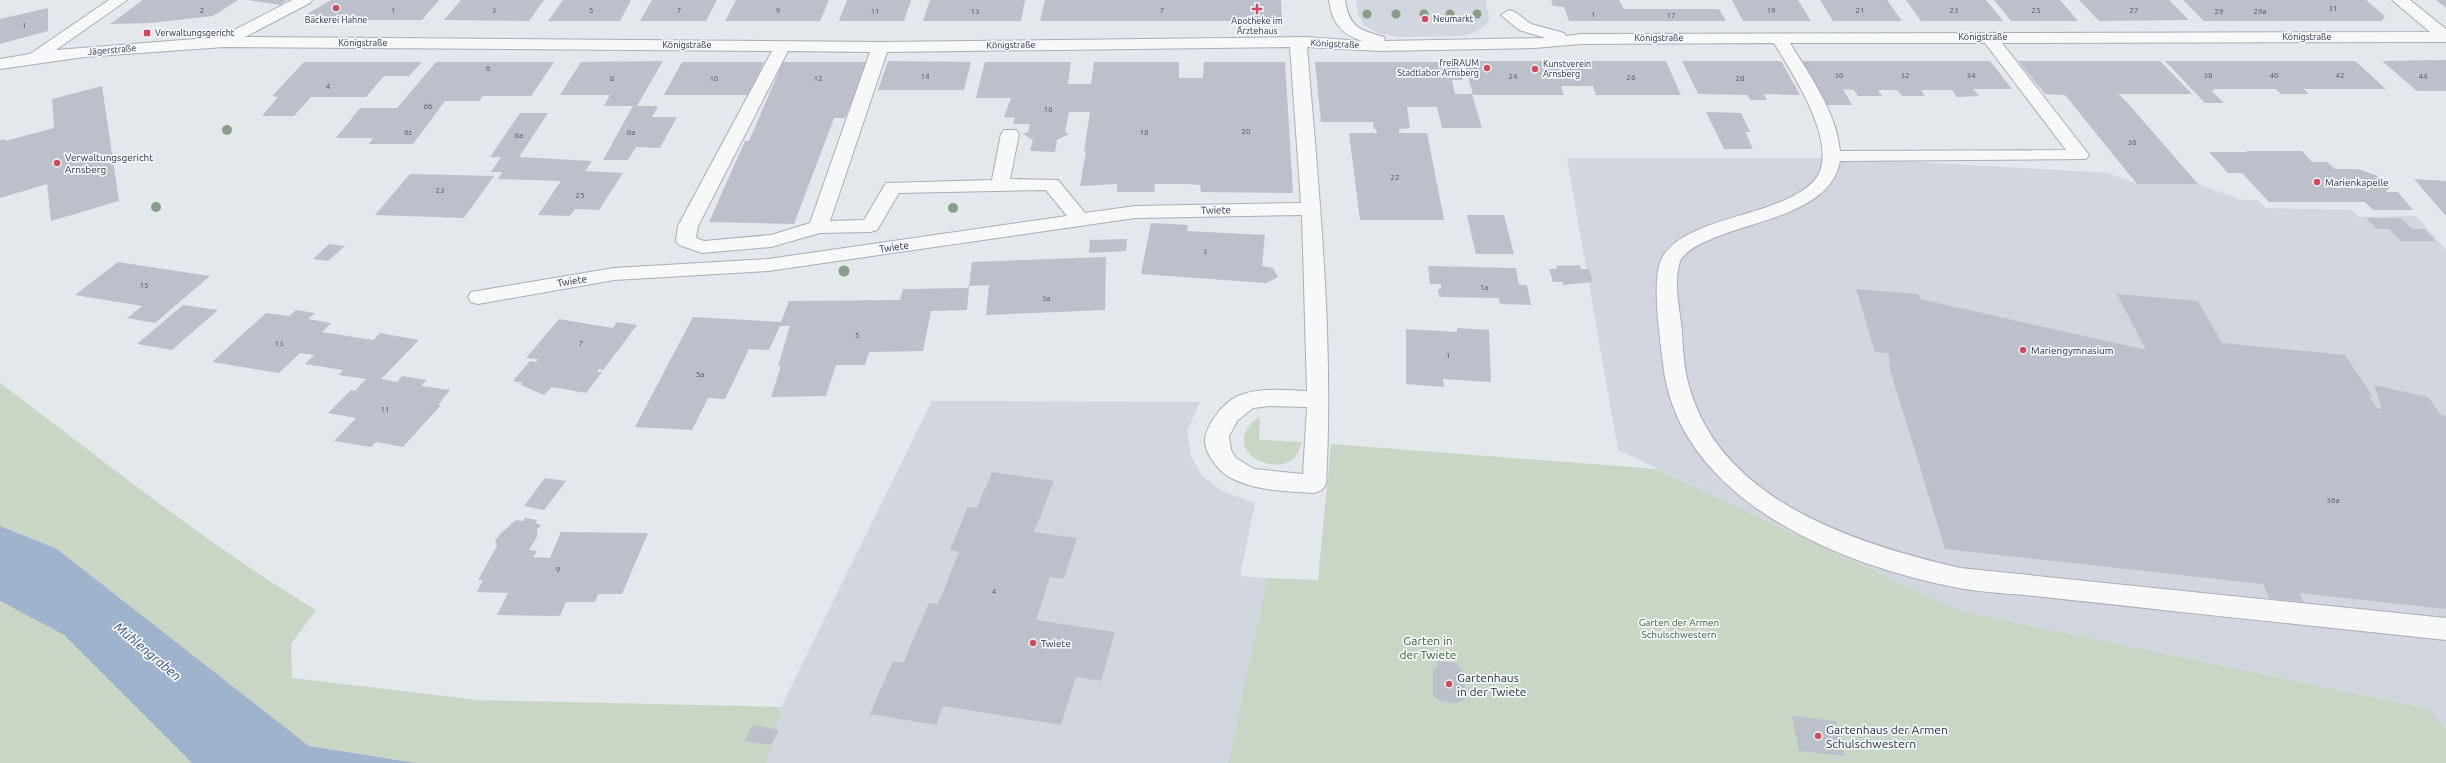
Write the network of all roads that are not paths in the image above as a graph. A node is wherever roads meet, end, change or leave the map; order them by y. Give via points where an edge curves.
1 (119, 0) edge
2 (304, 0) edge
3 (2400, 0) edge
4 (1507, 7) edge
5 (1338, 8) edge
6 (1989, 37) junction
7 (2446, 37) edge
8 (1779, 38) junction
9 (1581, 39) junction
10 (224, 42) junction
11 (1302, 42) junction
12 (1475, 43) junction
13 (1401, 45) junction
14 (783, 46) junction
15 (880, 47) junction
16 (35, 57) junction
17 (0, 64) edge
18 (1010, 134) dead end
19 (1833, 156) junction
20 (1000, 184) junction
21 (1311, 209) junction
22 (1080, 220) junction
23 (818, 226) junction
24 (478, 297) dead end
25 (1318, 399) junction
26 (2446, 629) edge

1 - 16 street
2 - 10 street
3 - 7 street
4 - 9 street via 1525,27 1537,32
4 - 12 street via 1509,23 1501,34
5 - 11 street via 1332,29
5 - 13 street via 1348,29 1357,34
6 - 7 street, Königstraße
6 - 8 street, Königstraße
6 - 19 street via 2080,155
8 - 9 street, Königstraße
8 - 19 street via 1826,126
9 - 12 street, Königstraße via 1532,44
10 - 14 street, Königstraße
10 - 16 street, Jägerstraße
11 - 13 street, Königstraße via 1333,46
11 - 15 street, Königstraße
11 - 21 street
12 - 13 street, Königstraße
14 - 15 street, Königstraße
14 - 23 street via 688,226 686,241 702,246 771,241 794,236
15 - 23 street
16 - 17 street, Jägerstraße
18 - 20 street
19 - 26 street via 1830,173 1824,182 1802,200 1696,238 1674,254 1667,265 1672,344 1679,394 1711,454 1736,480 1767,504 1804,526 1893,563 1960,578
20 - 22 street via 1051,184
20 - 23 street via 893,187 870,226
21 - 22 street, Twiete via 1135,212
21 - 25 street
22 - 24 street, Twiete via 768,265 614,274
25 - 25 street via 1246,401 1222,424 1217,436 1217,448 1225,464 1234,471 1250,477 1314,484

